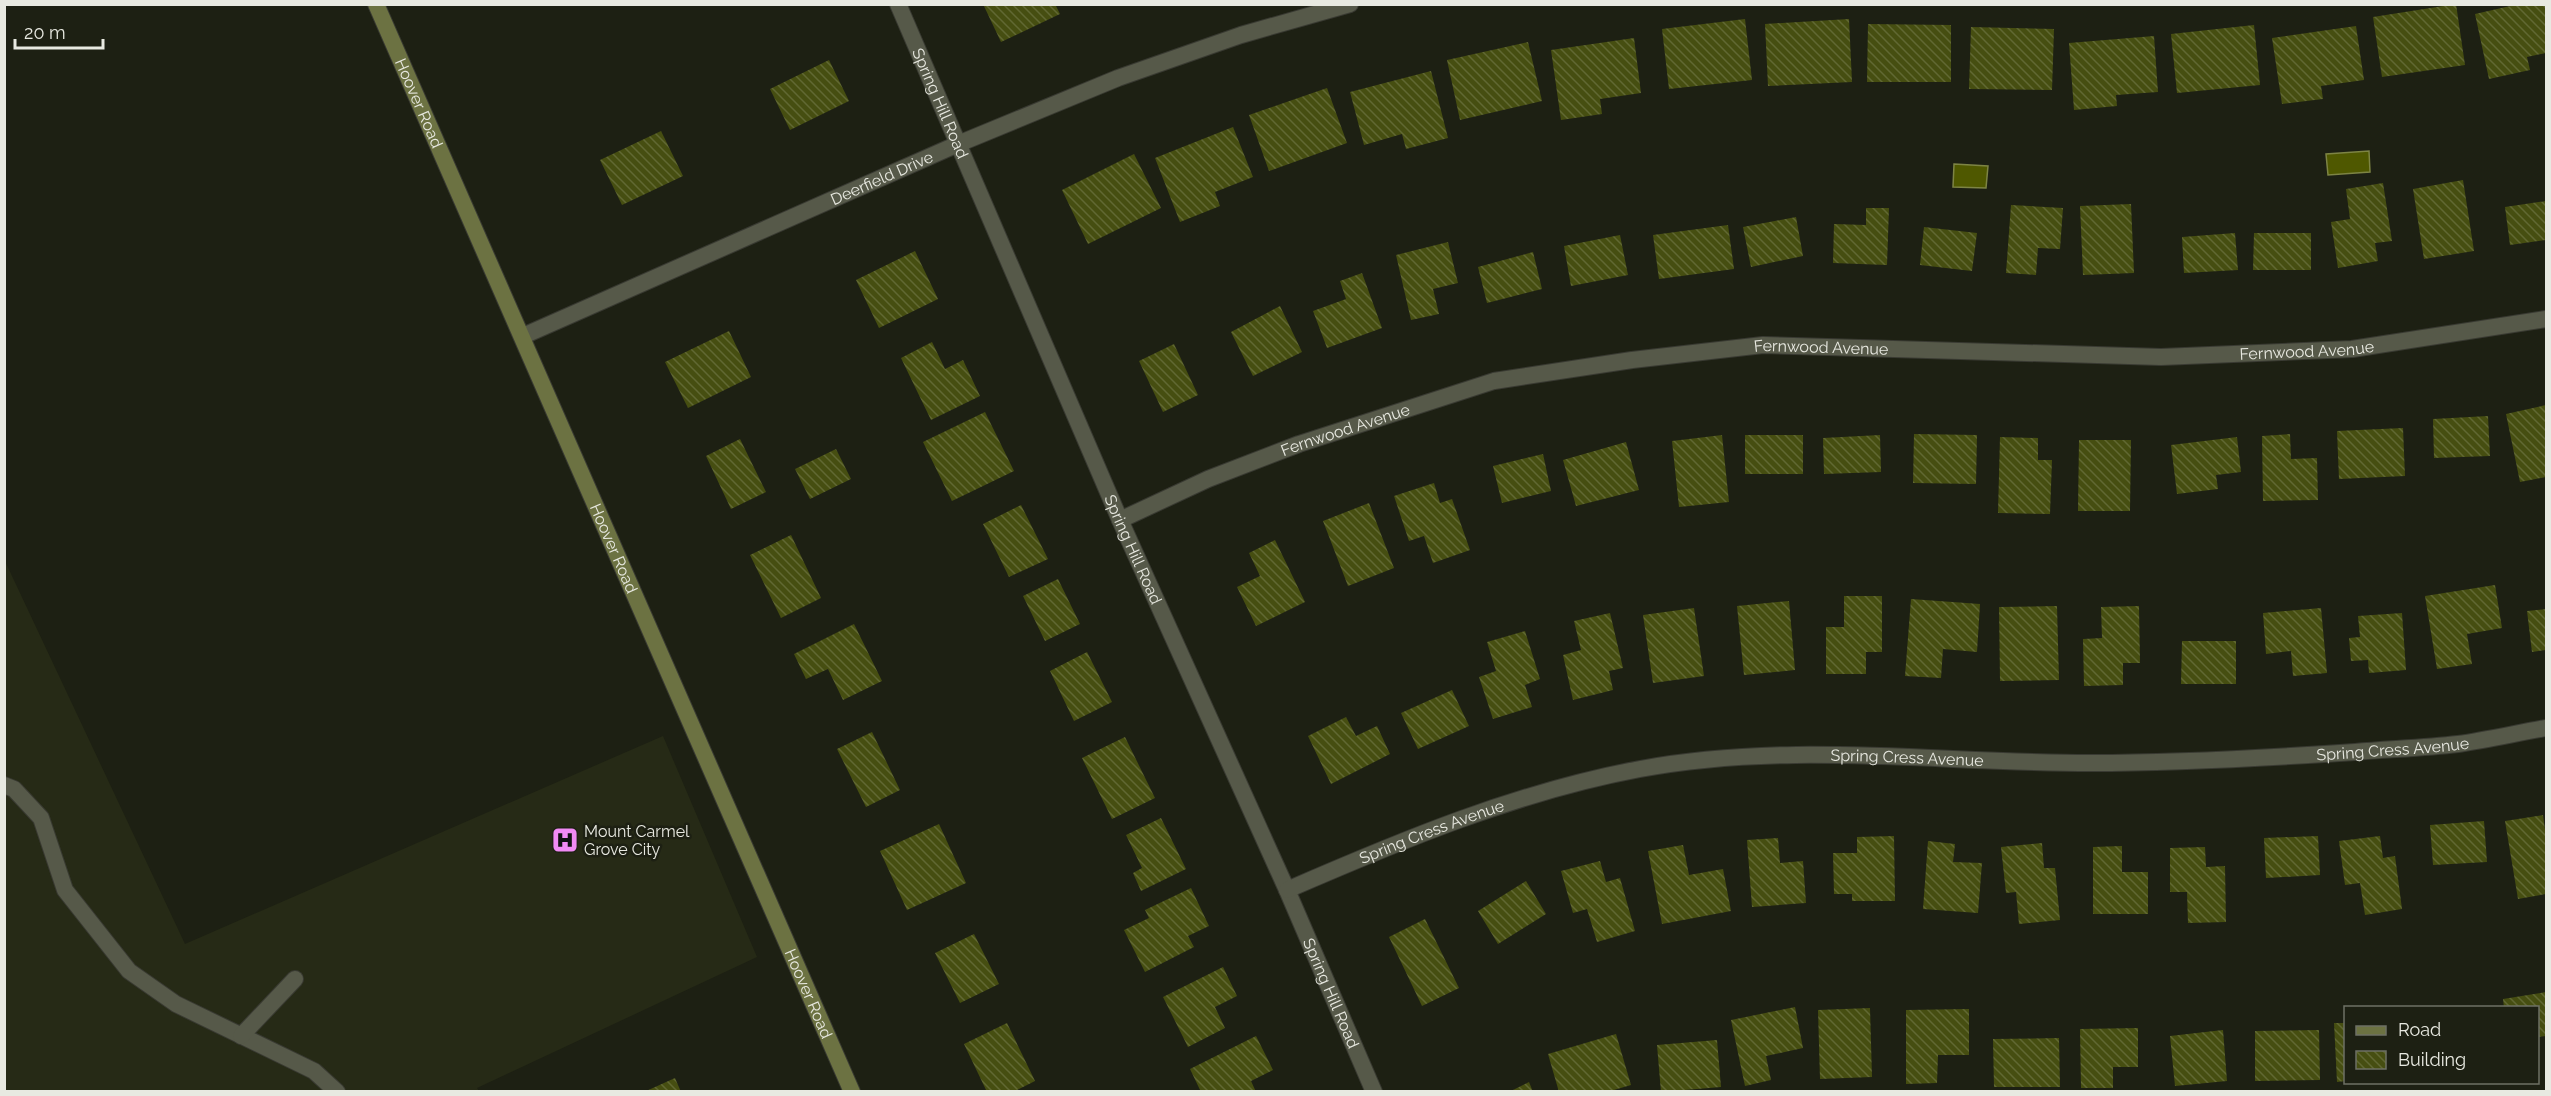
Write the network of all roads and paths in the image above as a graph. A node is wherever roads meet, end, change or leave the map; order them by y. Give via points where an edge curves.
1 (376, 4) edge
2 (898, 4) edge
3 (1350, 4) edge
4 (958, 144) junction
5 (2547, 319) edge
6 (523, 336) junction
7 (1120, 520) junction
8 (2547, 728) edge
9 (4, 785) edge
10 (1287, 890) junction
11 (295, 979) dead end
12 (241, 1036) junction
13 (338, 1092) edge
14 (852, 1092) edge
15 (1374, 1092) edge

1 - 6 main road, Hoover Road
2 - 4 street, Spring Hill Road
3 - 4 street, Deerfield Drive via 1241,35 1118,78
4 - 6 street, Deerfield Drive
4 - 7 street, Spring Hill Road
5 - 7 street, Fernwood Avenue via 2352,349 2161,357 1763,345 1632,360 1494,381 1299,444 1208,479
6 - 14 main road, Hoover Road
7 - 10 street, Spring Hill Road
8 - 10 street, Spring Cress Avenue via 2457,744 2288,757 2090,763 1824,754 1642,768 1502,804
9 - 12 street via 14,789 40,818 65,890 129,971 176,1004
10 - 15 street, Spring Hill Road
11 - 12 street
12 - 13 street via 314,1071

